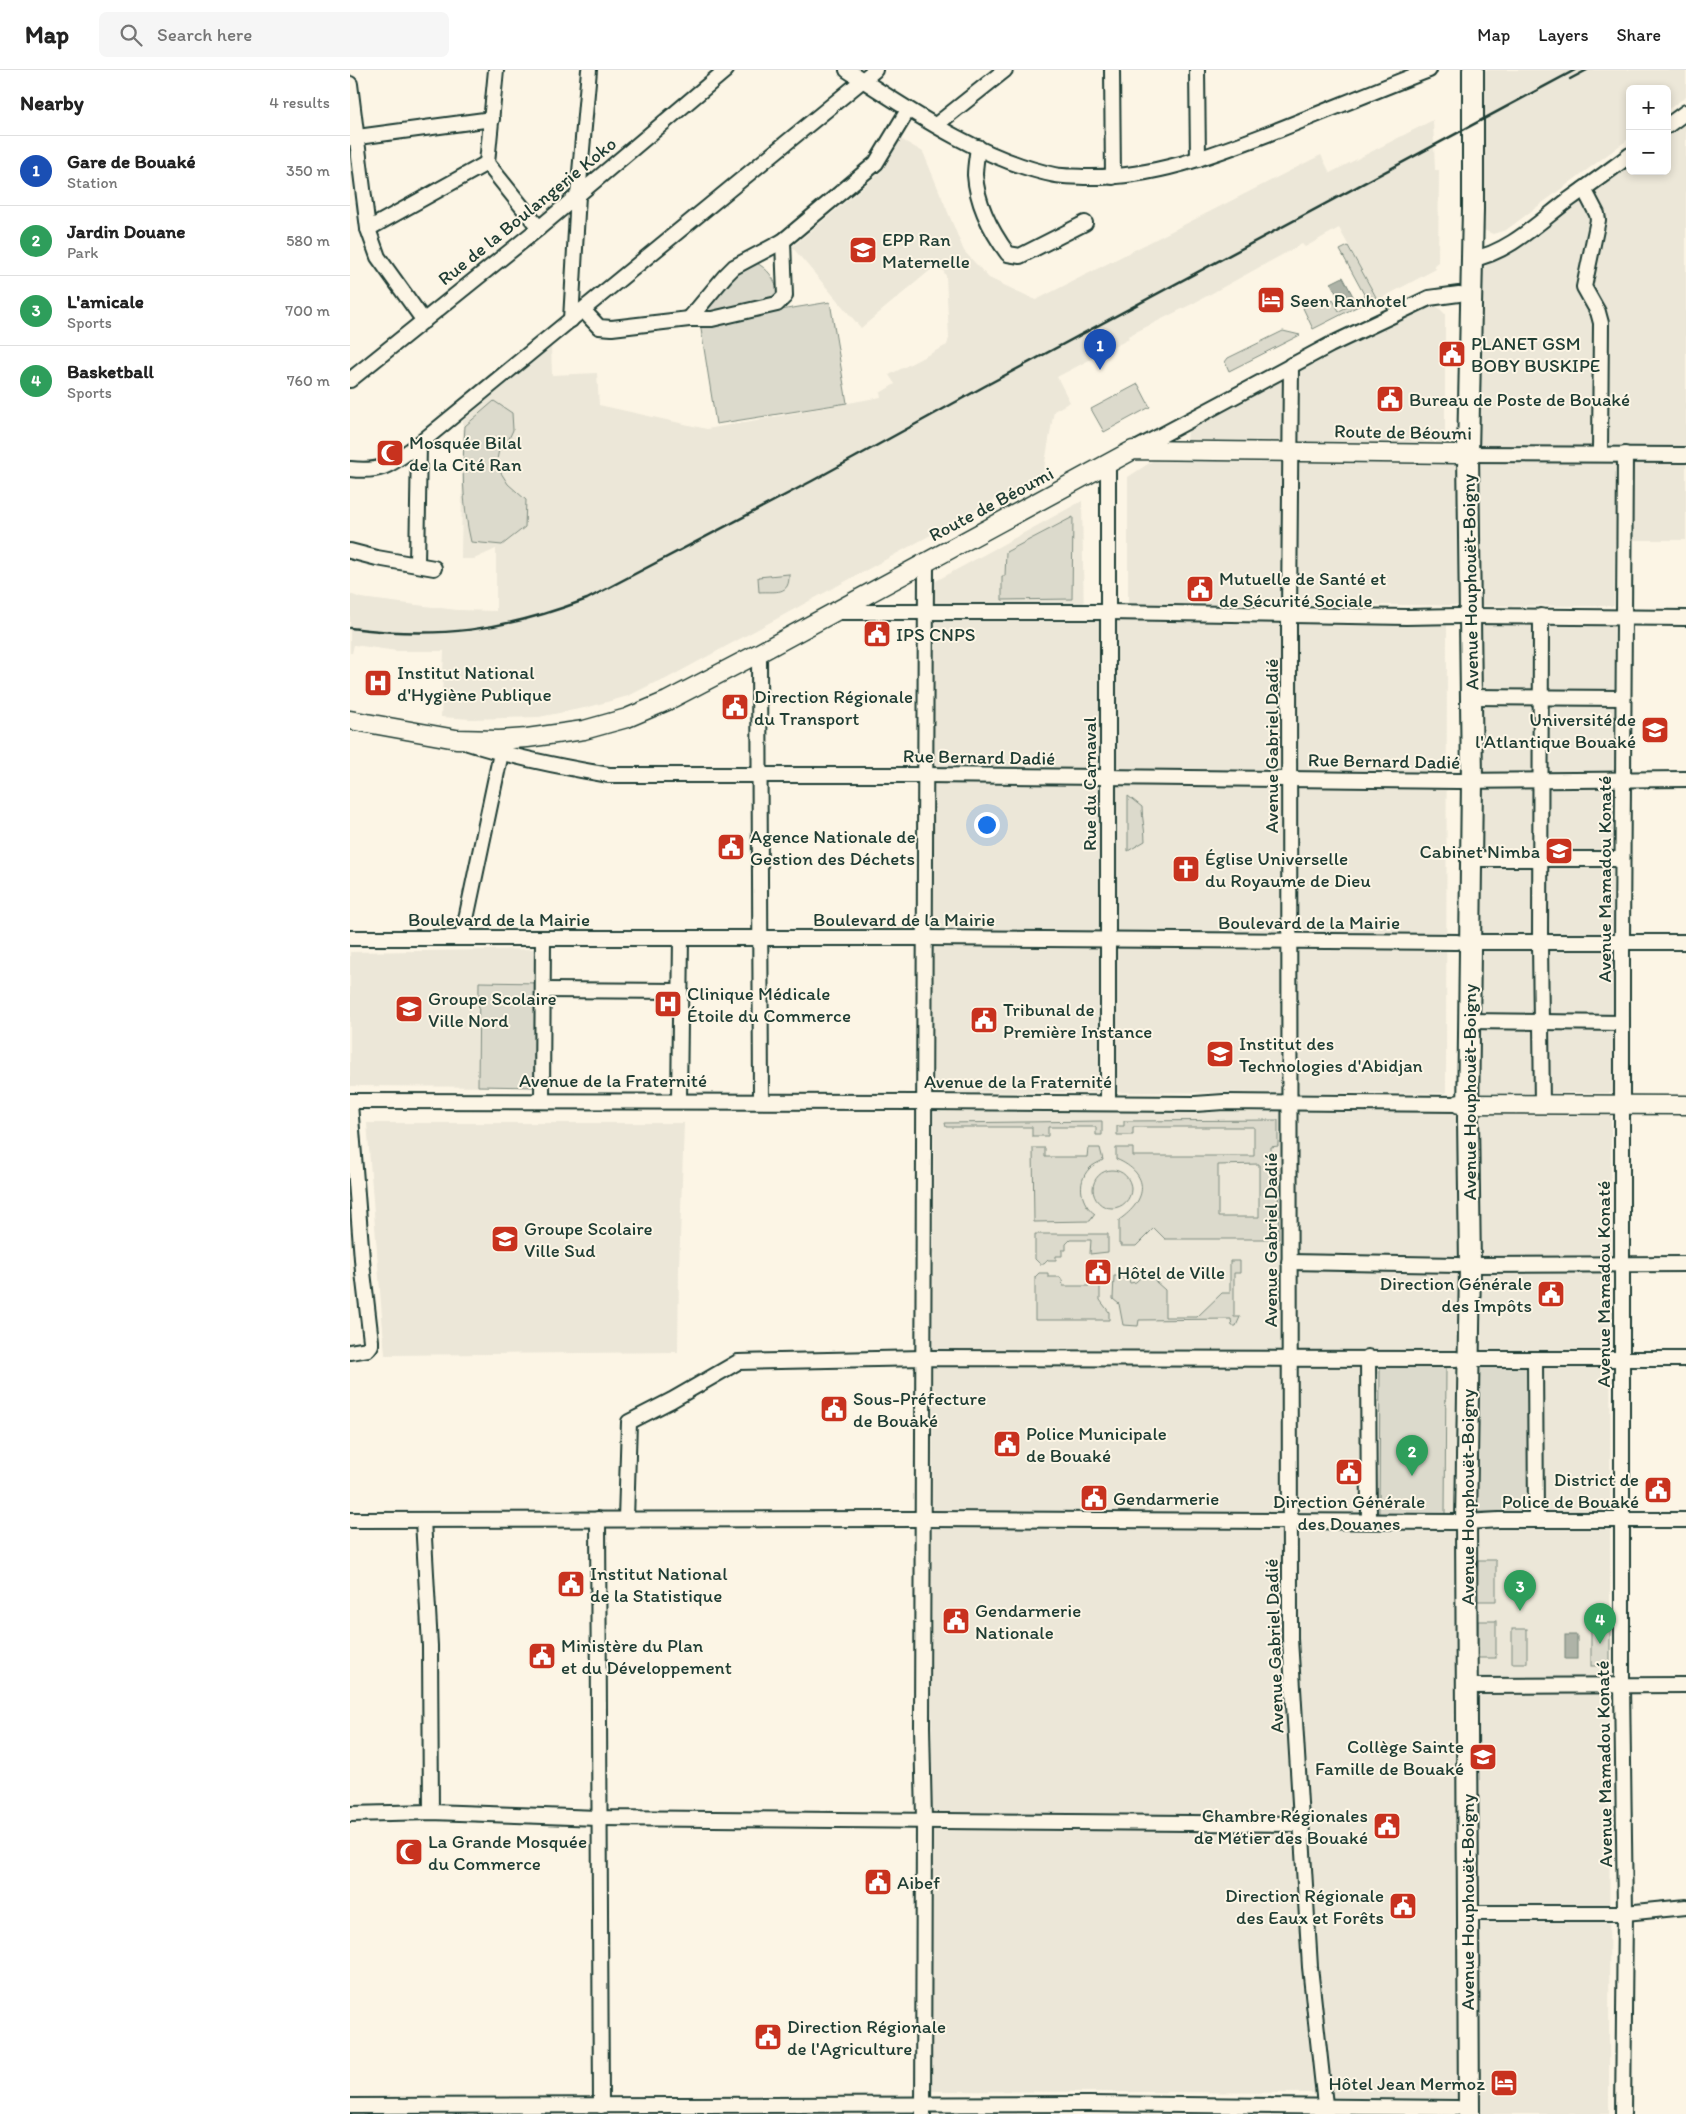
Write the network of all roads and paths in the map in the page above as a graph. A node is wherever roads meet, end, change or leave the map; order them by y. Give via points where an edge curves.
1 (496, 70) edge
2 (589, 70) edge
3 (726, 70) edge
4 (847, 70) edge
5 (875, 70) edge
6 (1005, 70) edge
7 (1112, 70) edge
8 (1197, 70) edge
9 (1430, 70) edge
10 (1460, 70) edge
11 (1473, 70) edge
12 (862, 80) junction
13 (350, 84) edge
14 (908, 110) junction
15 (492, 119) junction
16 (936, 125) junction
17 (353, 138) edge
18 (978, 147) junction
19 (1626, 158) edge
20 (1198, 159) junction
21 (487, 163) junction
22 (1113, 178) junction
23 (1584, 189) junction
24 (578, 195) junction
25 (1085, 223) dead end
26 (539, 228) junction
27 (368, 229) junction
28 (783, 241) junction
29 (1472, 259) junction
30 (1459, 294) junction
31 (583, 310) junction
32 (689, 319) junction
33 (571, 320) junction
34 (424, 321) junction
35 (1292, 366) junction
36 (350, 380) edge
37 (419, 444) junction
38 (1133, 450) junction
39 (1291, 452) junction
40 (1463, 454) junction
41 (1600, 454) junction
42 (1625, 454) junction
43 (1686, 455) edge
44 (1108, 464) junction
45 (350, 469) edge
46 (350, 551) edge
47 (926, 563) junction
48 (417, 564) junction
49 (434, 568) dead end
50 (835, 612) junction
51 (926, 612) junction
52 (1108, 612) junction
53 (1289, 615) junction
54 (1465, 616) junction
55 (1541, 616) junction
56 (1623, 617) junction
57 (1686, 618) edge
58 (759, 652) junction
59 (1542, 697) junction
60 (1471, 698) junction
61 (1623, 698) junction
62 (350, 720) edge
63 (456, 739) junction
64 (501, 753) junction
65 (760, 775) junction
66 (925, 775) junction
67 (1108, 777) junction
68 (1290, 779) junction
69 (1686, 779) edge
70 (1540, 780) junction
71 (1623, 780) junction
72 (1465, 781) junction
73 (1622, 858) junction
74 (1469, 859) junction
75 (1540, 859) junction
76 (350, 938) edge
77 (462, 938) junction
78 (543, 938) junction
79 (681, 938) junction
80 (760, 938) junction
81 (925, 938) junction
82 (1109, 940) junction
83 (1290, 941) junction
84 (1463, 942) junction
85 (1686, 942) edge
86 (1540, 943) junction
87 (1622, 943) junction
88 (543, 990) junction
89 (680, 991) junction
90 (1468, 1021) junction
91 (1541, 1022) junction
92 (1622, 1022) junction
93 (542, 1101) junction
94 (679, 1101) junction
95 (761, 1101) junction
96 (924, 1102) junction
97 (350, 1103) edge
98 (1108, 1103) junction
99 (1289, 1104) junction
100 (1463, 1104) junction
101 (1542, 1105) junction
102 (1622, 1105) junction
103 (1686, 1105) edge
104 (1289, 1262) junction
105 (1622, 1264) junction
106 (1686, 1264) edge
107 (1464, 1265) junction
108 (350, 1352) edge
109 (1368, 1357) junction
110 (924, 1358) junction
111 (1289, 1358) junction
112 (1462, 1359) junction
113 (1535, 1359) junction
114 (1622, 1359) junction
115 (1686, 1359) edge
116 (923, 1519) junction
117 (350, 1520) edge
118 (423, 1520) junction
119 (598, 1520) junction
120 (626, 1520) junction
121 (1289, 1520) junction
122 (1369, 1520) junction
123 (1536, 1520) junction
124 (1622, 1520) junction
125 (1686, 1520) edge
126 (1460, 1522) junction
127 (1466, 1686) junction
128 (1622, 1686) junction
129 (1686, 1686) edge
130 (431, 1812) junction
131 (350, 1814) edge
132 (598, 1818) junction
133 (924, 1820) junction
134 (1302, 1824) junction
135 (1686, 1907) edge
136 (1466, 1913) junction
137 (1625, 1913) junction
138 (350, 2106) edge
139 (601, 2106) junction
140 (923, 2109) edge
141 (514, 2110) edge
142 (1325, 2110) edge
143 (1461, 2112) edge
144 (1623, 2114) edge

1 - 15 street
2 - 24 street
3 - 24 street, Rue de la Boulangerie Koko
4 - 12 street
5 - 12 street
6 - 16 street
7 - 22 street
8 - 20 street
9 - 20 street
10 - 30 highway, Avenue Houphouët-Boigny
11 - 29 highway, Avenue Houphouët-Boigny
12 - 14 street
12 - 31 street
13 - 17 street
14 - 16 street
14 - 28 street via 876,163
15 - 17 street
15 - 21 street
16 - 18 street
17 - 27 street
18 - 22 street via 1002,159 1056,176
18 - 25 street via 975,174 980,203 996,239 1008,254 1020,256
19 - 23 street
20 - 22 street
21 - 26 street
21 - 27 street
23 - 29 street via 1503,247 1485,257
23 - 41 street via 1598,220 1584,287 1601,323
24 - 26 street, Rue de la Boulangerie Koko
24 - 33 street
26 - 34 street, Rue de la Boulangerie Koko
27 - 34 street via 378,257
28 - 32 street via 734,267
28 - 32 street via 785,296 782,300 777,304 712,319
29 - 40 highway, Avenue Houphouët-Boigny
30 - 35 street via 1429,298
30 - 40 highway, Avenue Houphouët-Boigny
31 - 32 street via 598,327
31 - 33 street
33 - 37 street
34 - 36 street, Rue de la Boulangerie Koko
35 - 38 street
35 - 39 street, Avenue Gabriel Dadié
37 - 45 street via 386,467 366,471
37 - 48 street
38 - 39 main road, Route de Béoumi
38 - 44 main road, Route de Béoumi
39 - 40 main road, Route de Béoumi
39 - 53 street, Avenue Gabriel Dadié
40 - 41 street, Route de Béoumi
40 - 54 highway, Avenue Houphouët-Boigny
41 - 42 street, Route de Béoumi
42 - 43 street, Route de Béoumi
42 - 56 street, Avenue Mamadou Konaté
44 - 47 main road, Route de Béoumi
44 - 52 street, Rue du Carnaval
46 - 48 street
47 - 50 main road, Route de Béoumi
47 - 51 street
48 - 49 street
50 - 51 street
50 - 58 main road, Route de Béoumi
51 - 52 street
51 - 66 street
52 - 53 street
52 - 67 street, Rue du Carnaval
53 - 54 street
53 - 68 street, Avenue Gabriel Dadié
54 - 55 street
54 - 60 highway, Avenue Houphouët-Boigny
54 - 72 highway, Avenue Houphouët-Boigny
55 - 56 street
55 - 59 street
56 - 57 street
56 - 61 street, Avenue Mamadou Konaté
58 - 63 main road, Route de Béoumi via 667,701 627,718 584,730 527,738
58 - 65 street
59 - 60 street
59 - 61 street
59 - 70 street
60 - 72 highway, Avenue Houphouët-Boigny
61 - 71 street, Avenue Mamadou Konaté
62 - 63 main road, Route de Béoumi
63 - 64 street, Rue Bernard Dadié
64 - 65 street, Rue Bernard Dadié via 609,775
64 - 77 street
65 - 66 street, Rue Bernard Dadié
65 - 80 street
66 - 67 street, Rue Bernard Dadié
66 - 81 street
67 - 68 street, Rue Bernard Dadié
67 - 82 street, Rue du Carnaval
68 - 72 street, Rue Bernard Dadié
68 - 83 street, Avenue Gabriel Dadié
69 - 71 street, Rue Bernard Dadié
70 - 71 street, Rue Bernard Dadié
70 - 72 street, Rue Bernard Dadié
70 - 75 street
71 - 73 street, Avenue Mamadou Konaté
72 - 74 highway, Avenue Houphouët-Boigny
72 - 84 highway, Avenue Houphouët-Boigny
73 - 75 street
73 - 87 street, Avenue Mamadou Konaté
74 - 75 street
74 - 84 highway, Avenue Houphouët-Boigny
75 - 86 street
76 - 77 street, Boulevard de la Mairie
77 - 78 street, Boulevard de la Mairie
78 - 79 street, Boulevard de la Mairie
78 - 88 street
79 - 80 street, Boulevard de la Mairie
79 - 89 street
80 - 81 street, Boulevard de la Mairie
80 - 95 street
81 - 82 street, Boulevard de la Mairie
81 - 96 street
82 - 83 street, Boulevard de la Mairie
82 - 98 street, Rue du Carnaval
83 - 84 street, Boulevard de la Mairie
83 - 99 street, Avenue Gabriel Dadié
84 - 86 street, Boulevard de la Mairie
84 - 90 highway, Avenue Houphouët-Boigny
84 - 100 highway, Avenue Houphouët-Boigny
85 - 87 street, Boulevard de la Mairie
86 - 87 street, Boulevard de la Mairie
86 - 91 street
87 - 92 street, Avenue Mamadou Konaté
88 - 89 street
88 - 93 street
89 - 94 street
90 - 91 street
90 - 100 highway, Avenue Houphouët-Boigny
91 - 92 street
91 - 101 street
92 - 102 street, Avenue Mamadou Konaté
93 - 94 street, Avenue de la Fraternité
93 - 97 street, Avenue de la Fraternité
94 - 95 street, Avenue de la Fraternité
95 - 96 street, Avenue de la Fraternité
96 - 98 street, Avenue de la Fraternité
96 - 110 street
97 - 108 street via 371,1341 368,1349
98 - 99 street, Avenue de la Fraternité
99 - 100 street, Avenue de la Fraternité
99 - 104 street, Avenue Gabriel Dadié
100 - 101 main road, Avenue de la Fraternité
100 - 107 highway, Avenue Houphouët-Boigny
101 - 102 main road, Avenue de la Fraternité
102 - 103 main road, Avenue de la Fraternité
102 - 105 street, Avenue Mamadou Konaté
104 - 107 street
104 - 111 street, Avenue Gabriel Dadié
105 - 106 street
105 - 107 street
105 - 114 street, Avenue Mamadou Konaté
107 - 112 highway, Avenue Houphouët-Boigny
109 - 111 street
109 - 112 street
109 - 122 street
110 - 111 street
110 - 116 street
110 - 120 street via 733,1364 629,1422
111 - 121 street, Avenue Gabriel Dadié
112 - 113 street
112 - 126 highway, Avenue Houphouët-Boigny
113 - 114 street
113 - 123 street
114 - 115 street
114 - 124 street, Avenue Mamadou Konaté
116 - 120 street
116 - 121 street
116 - 133 street
117 - 118 street
118 - 119 street
118 - 130 street via 430,1646
119 - 120 street
119 - 132 street
121 - 122 street
121 - 134 street, Avenue Gabriel Dadié via 1290,1639
122 - 126 street
123 - 124 street
123 - 126 street
124 - 125 street
124 - 128 street, Avenue Mamadou Konaté
126 - 127 highway, Avenue Houphouët-Boigny
126 - 143 highway, Avenue Houphouët-Boigny
127 - 128 street
127 - 136 highway, Avenue Houphouët-Boigny
128 - 129 street
128 - 137 street, Avenue Mamadou Konaté
130 - 131 street
130 - 132 street
132 - 133 street
132 - 139 street
133 - 134 street
133 - 140 street
134 - 142 street, Avenue Gabriel Dadié via 1310,1967
135 - 137 street
136 - 137 street
136 - 143 highway, Avenue Houphouët-Boigny
137 - 144 street, Avenue Mamadou Konaté
138 - 141 street
139 - 140 street
139 - 141 street
140 - 142 street
142 - 143 street

